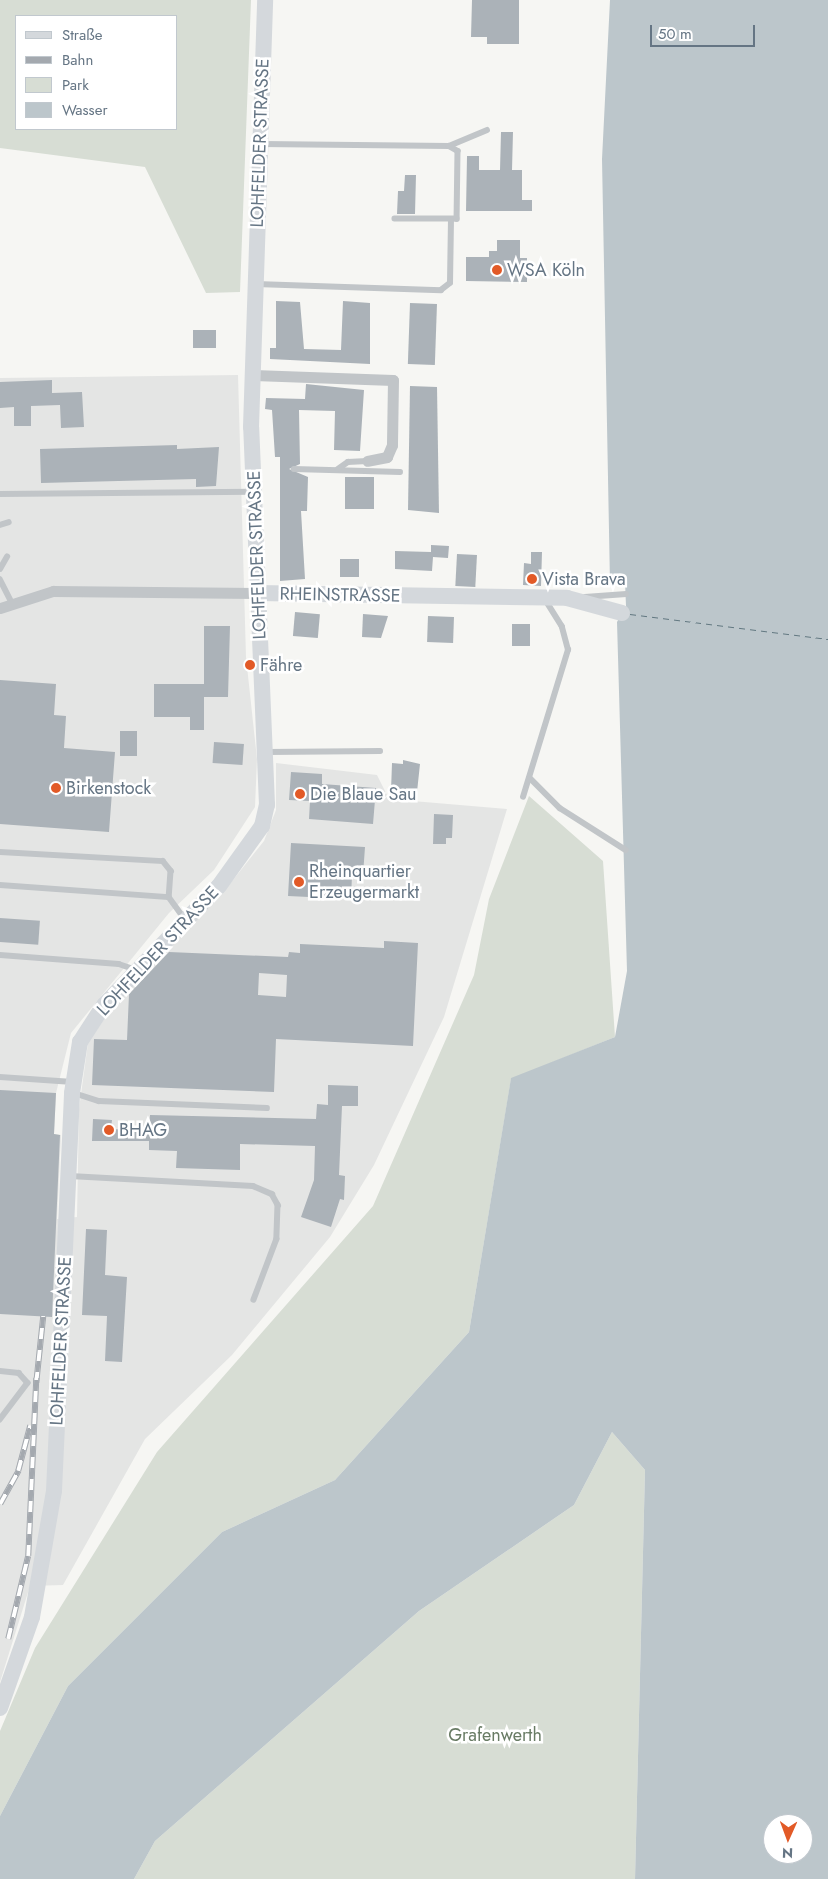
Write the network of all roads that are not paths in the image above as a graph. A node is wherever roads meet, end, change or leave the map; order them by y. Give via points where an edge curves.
1 (265, 0) edge
2 (487, 130) dead end
3 (260, 144) junction
4 (449, 146) junction
5 (395, 219) dead end
6 (451, 221) junction
7 (255, 284) junction
8 (252, 375) junction
9 (367, 461) joint
10 (294, 469) dead end
11 (338, 469) junction
12 (400, 472) dead end
13 (254, 492) junction
14 (0, 494) edge
15 (9, 522) dead end
16 (0, 526) edge
17 (7, 557) dead end
18 (0, 569) edge
19 (0, 578) edge
20 (257, 593) junction
21 (626, 594) dead end
22 (544, 598) junction
23 (567, 598) junction
24 (10, 601) junction
25 (0, 608) edge
26 (622, 613) dead end
27 (380, 751) dead end
28 (268, 752) junction
29 (531, 779) junction
30 (523, 797) dead end
31 (626, 850) dead end
32 (0, 852) edge
33 (0, 885) edge
34 (169, 897) junction
35 (185, 920) junction
36 (0, 955) edge
37 (136, 970) junction
38 (0, 1077) edge
39 (73, 1087) junction
40 (267, 1108) dead end
41 (68, 1176) junction
42 (254, 1300) dead end
43 (0, 1371) edge
44 (0, 1420) edge
45 (0, 1708) edge

1 - 3 street, LOHFELDER STRASSE
2 - 4 lane
3 - 4 lane
3 - 7 street, LOHFELDER STRASSE
4 - 6 lane via 458,151 457,219
5 - 6 lane
6 - 7 lane via 450,283 440,290
7 - 8 street, LOHFELDER STRASSE
8 - 9 street via 393,380 392,445 387,457
8 - 13 street, LOHFELDER STRASSE
9 - 11 lane via 348,462
10 - 11 lane
11 - 12 lane
13 - 14 lane
13 - 20 street, LOHFELDER STRASSE
15 - 16 lane
17 - 18 lane
19 - 24 lane
20 - 22 street, RHEINSTRASSE
20 - 24 street, RHEINSTRASSE via 53,591
20 - 28 street, LOHFELDER STRASSE
21 - 23 lane
22 - 23 street, RHEINSTRASSE
22 - 29 lane via 562,627 568,650
23 - 26 street, RHEINSTRASSE
24 - 25 street, RHEINSTRASSE
27 - 28 lane
28 - 35 street, LOHFELDER STRASSE via 267,805 262,826 219,886
29 - 30 lane
29 - 31 lane via 560,808
32 - 34 lane via 163,861 171,871
33 - 34 lane
34 - 35 lane
35 - 37 street, LOHFELDER STRASSE
36 - 37 lane via 120,964
37 - 39 street, LOHFELDER STRASSE via 104,1005 80,1042
38 - 39 lane
39 - 40 lane via 98,1101
39 - 41 street, LOHFELDER STRASSE
41 - 42 lane via 254,1186 272,1194 278,1205 277,1239
41 - 45 street, LOHFELDER STRASSE via 49,1529 32,1617
43 - 44 lane via 19,1374 28,1383

